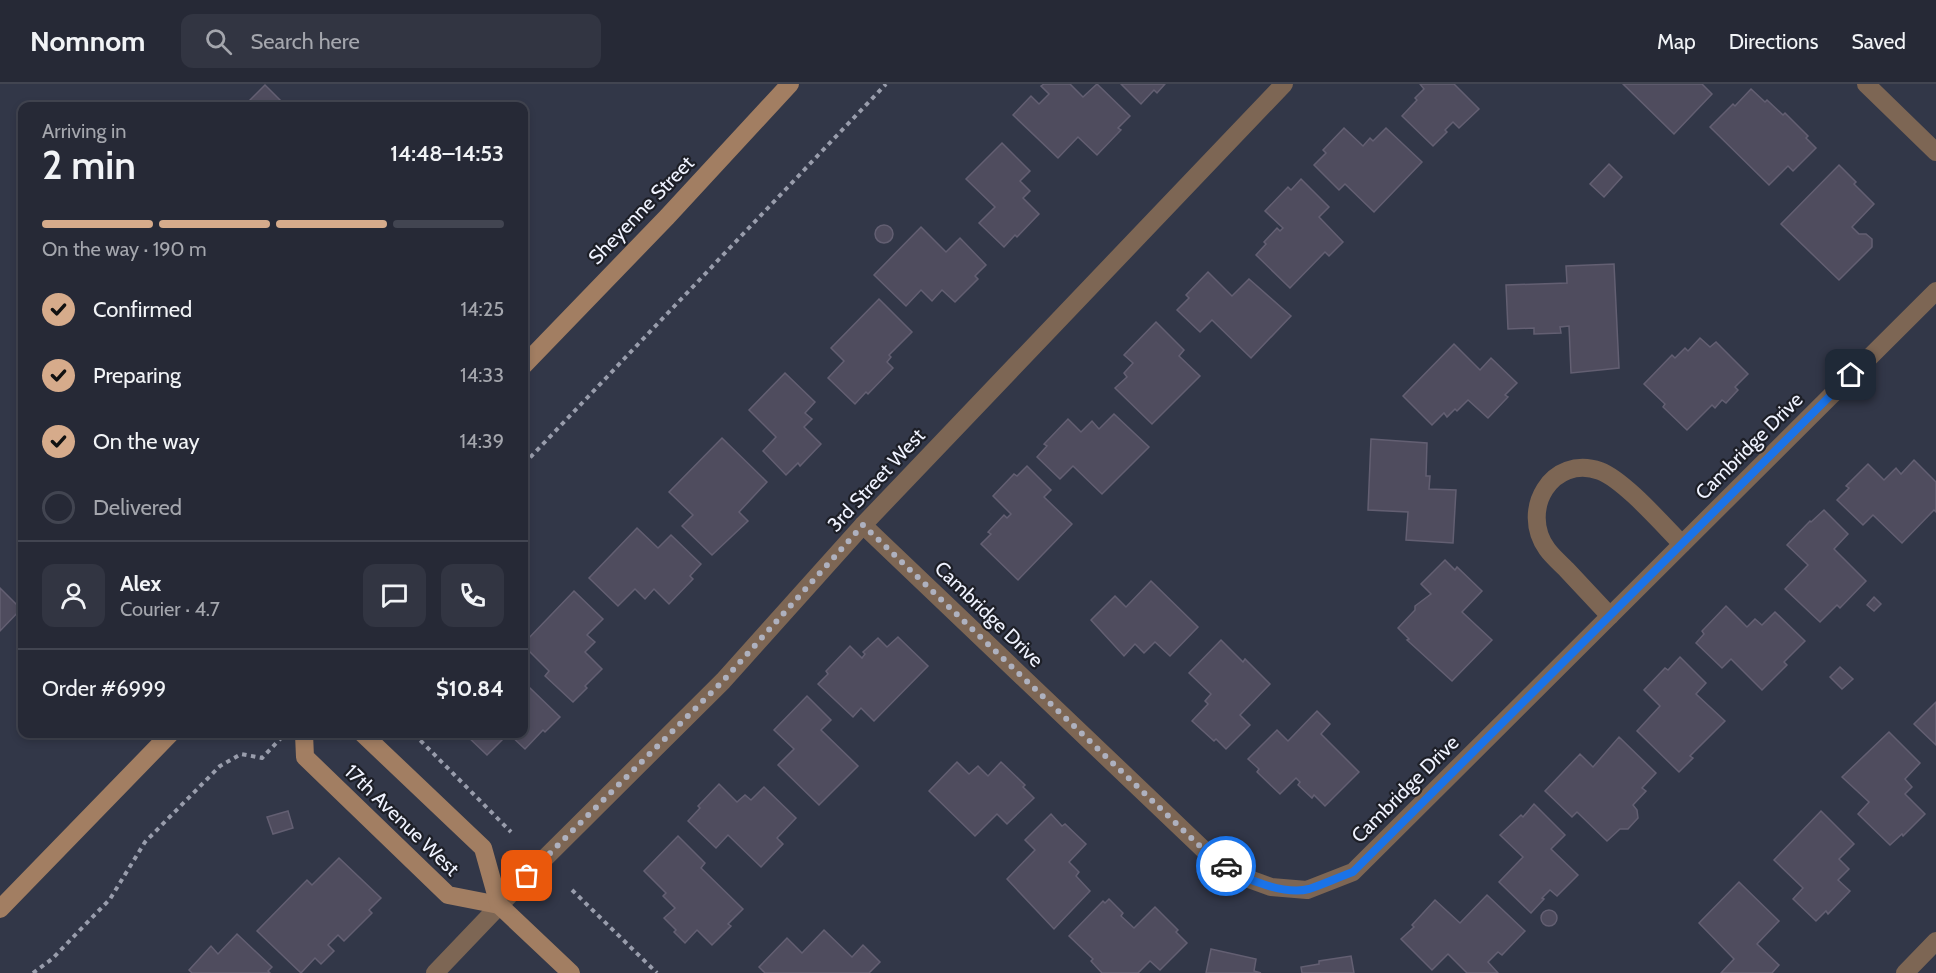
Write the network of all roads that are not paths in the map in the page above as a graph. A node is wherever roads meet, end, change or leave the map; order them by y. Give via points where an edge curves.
1 (790, 84) edge
2 (1284, 84) edge
3 (1866, 84) edge
4 (1936, 152) edge
5 (1936, 291) edge
6 (528, 361) edge
7 (863, 525) junction
8 (1682, 544) junction
9 (1610, 616) junction
10 (166, 738) edge
11 (304, 738) edge
12 (367, 738) edge
13 (499, 905) junction
14 (0, 909) edge
15 (1936, 941) edge
16 (435, 973) edge
17 (571, 973) edge
18 (1905, 973) edge

1 - 6 main road, Sheyenne Street
2 - 7 street, 3rd Street West
3 - 4 street
5 - 8 street, Cambridge Drive
7 - 9 street, Cambridge Drive via 1204,850 1238,875 1271,887 1307,890 1353,872
7 - 13 street, 3rd Street West via 723,681
8 - 9 street, Cambridge Drive
8 - 9 street via 1623,486 1602,472 1581,466 1558,475 1540,496 1535,522 1546,548
10 - 14 main road
11 - 13 main road, 17th Avenue West via 305,757 448,895
12 - 13 main road, 17th Avenue West via 483,848
13 - 16 street, 3rd Street West
13 - 17 main road
15 - 18 street

